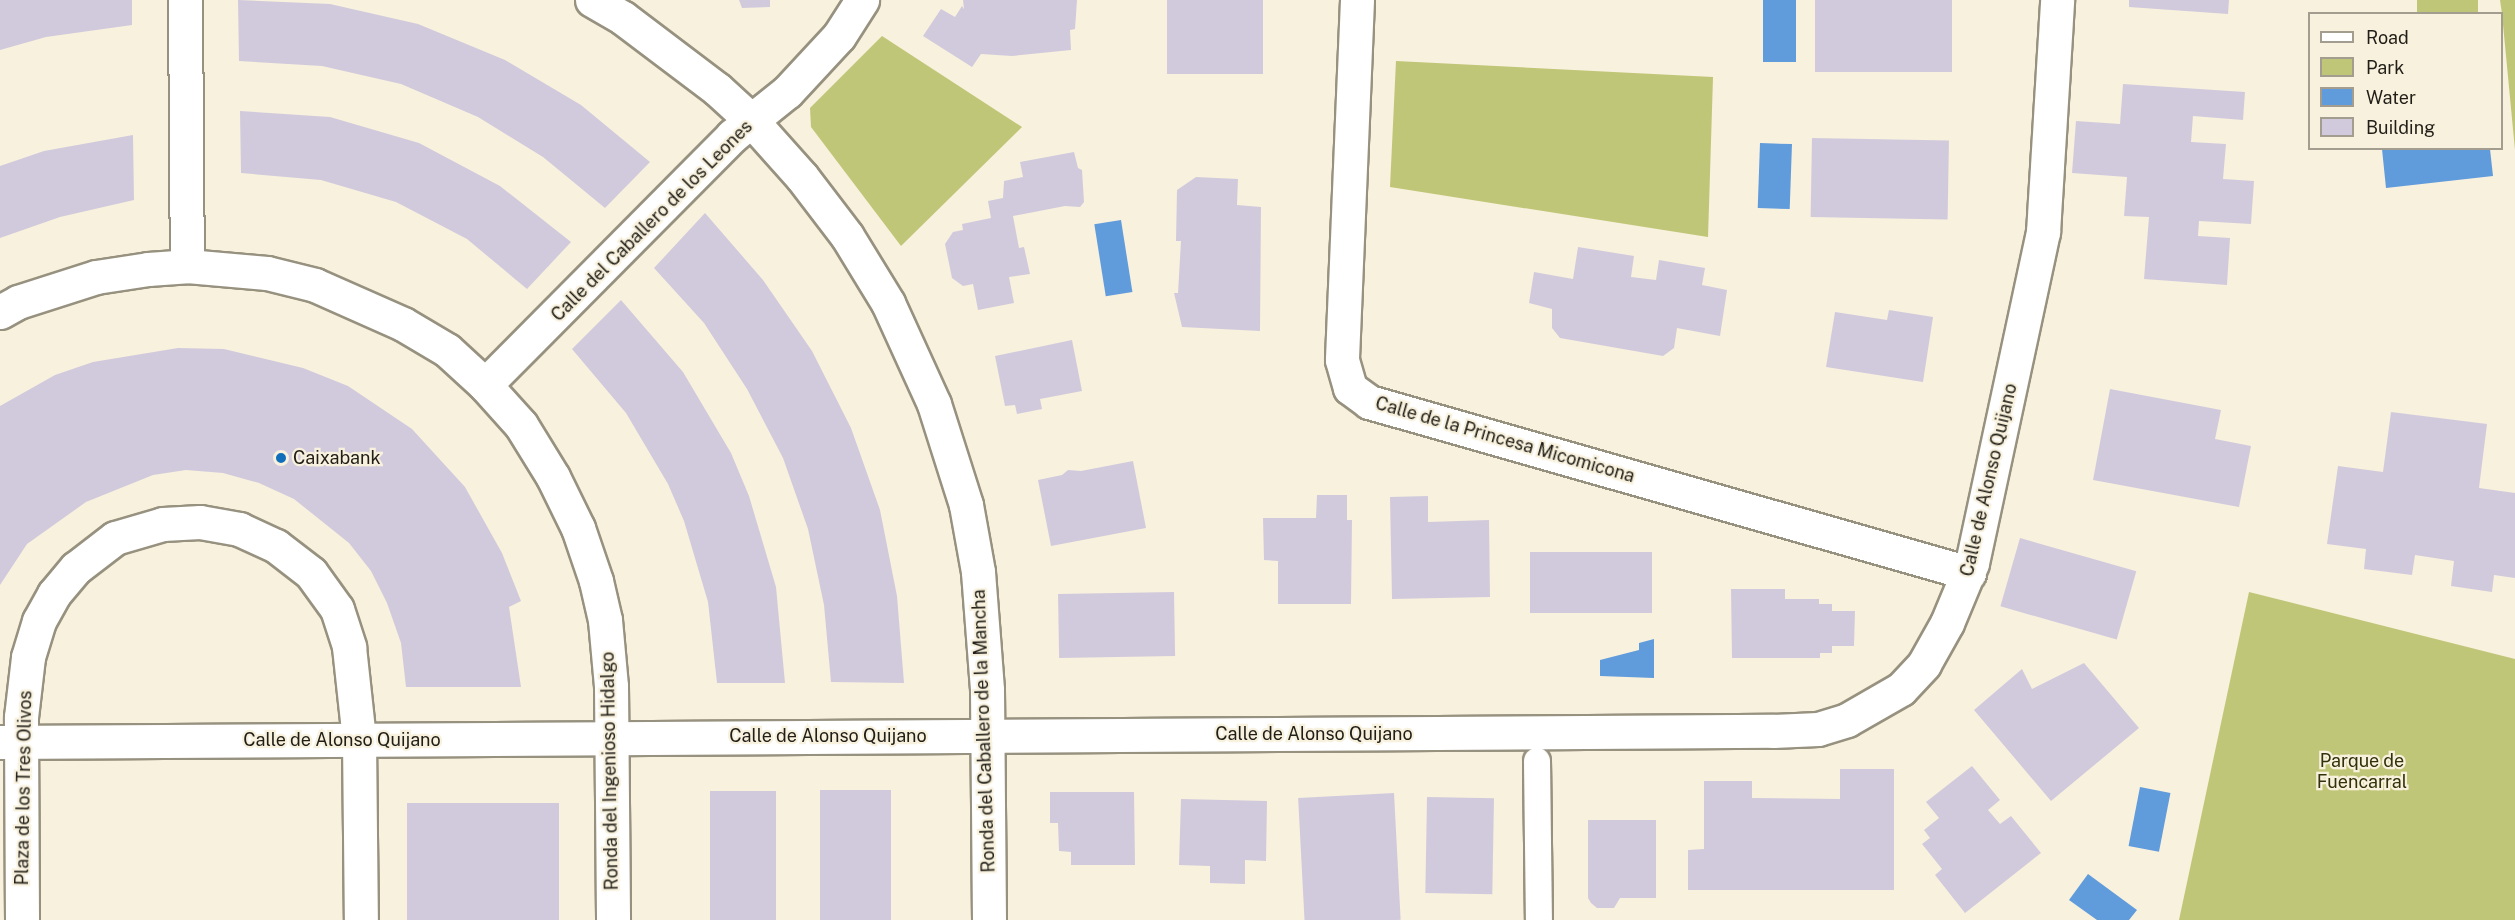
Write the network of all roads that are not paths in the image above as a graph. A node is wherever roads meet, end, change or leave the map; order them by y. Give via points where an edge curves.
1 (185, 0) edge
2 (591, 0) edge
3 (862, 0) edge
4 (1357, 0) edge
5 (2057, 0) edge
6 (752, 121) junction
7 (187, 266) junction
8 (0, 312) edge
9 (485, 385) junction
10 (1970, 573) junction
11 (987, 735) junction
12 (612, 737) junction
13 (359, 739) junction
14 (10, 742) edge
15 (1537, 760) dead end
16 (22, 920) edge
17 (361, 920) edge
18 (613, 920) edge
19 (989, 920) edge
20 (1539, 920) edge

1 - 7 street
2 - 6 street, Ronda del Caballero de la Mancha via 677,57
3 - 6 street, Calle del Caballero de los Leones via 839,36 779,100
4 - 10 street, Calle de la Princesa Micomicona via 1342,360 1350,388 1369,402
5 - 10 street, Calle de Alonso Quijano via 2043,232
6 - 9 street, Calle del Caballero de los Leones via 732,136
6 - 11 street, Ronda del Caballero de la Mancha via 847,236 888,303 934,404 966,506 978,572
7 - 8 street, Ronda del Ingenioso Hidalgo via 96,277 18,302
7 - 9 street, Ronda del Ingenioso Hidalgo via 267,273 336,294 403,324 447,350
9 - 12 street, Ronda del Ingenioso Hidalgo via 521,425 578,528 605,620
10 - 11 street, Calle de Alonso Quijano via 1924,664 1901,689 1847,720 1818,729
11 - 12 street, Calle de Alonso Quijano
11 - 19 street, Ronda del Caballero de la Mancha
12 - 13 street, Calle de Alonso Quijano
12 - 18 street, Ronda del Ingenioso Hidalgo
13 - 14 street, Calle de Alonso Quijano
13 - 14 street, Plaza de los Tres Olivos via 349,647 338,609 311,573 276,546 239,530 200,522 163,524 115,538 76,568 54,594 39,621
13 - 17 street, Plaza de los Tres Olivos
14 - 16 street, Plaza de los Tres Olivos
15 - 20 street

